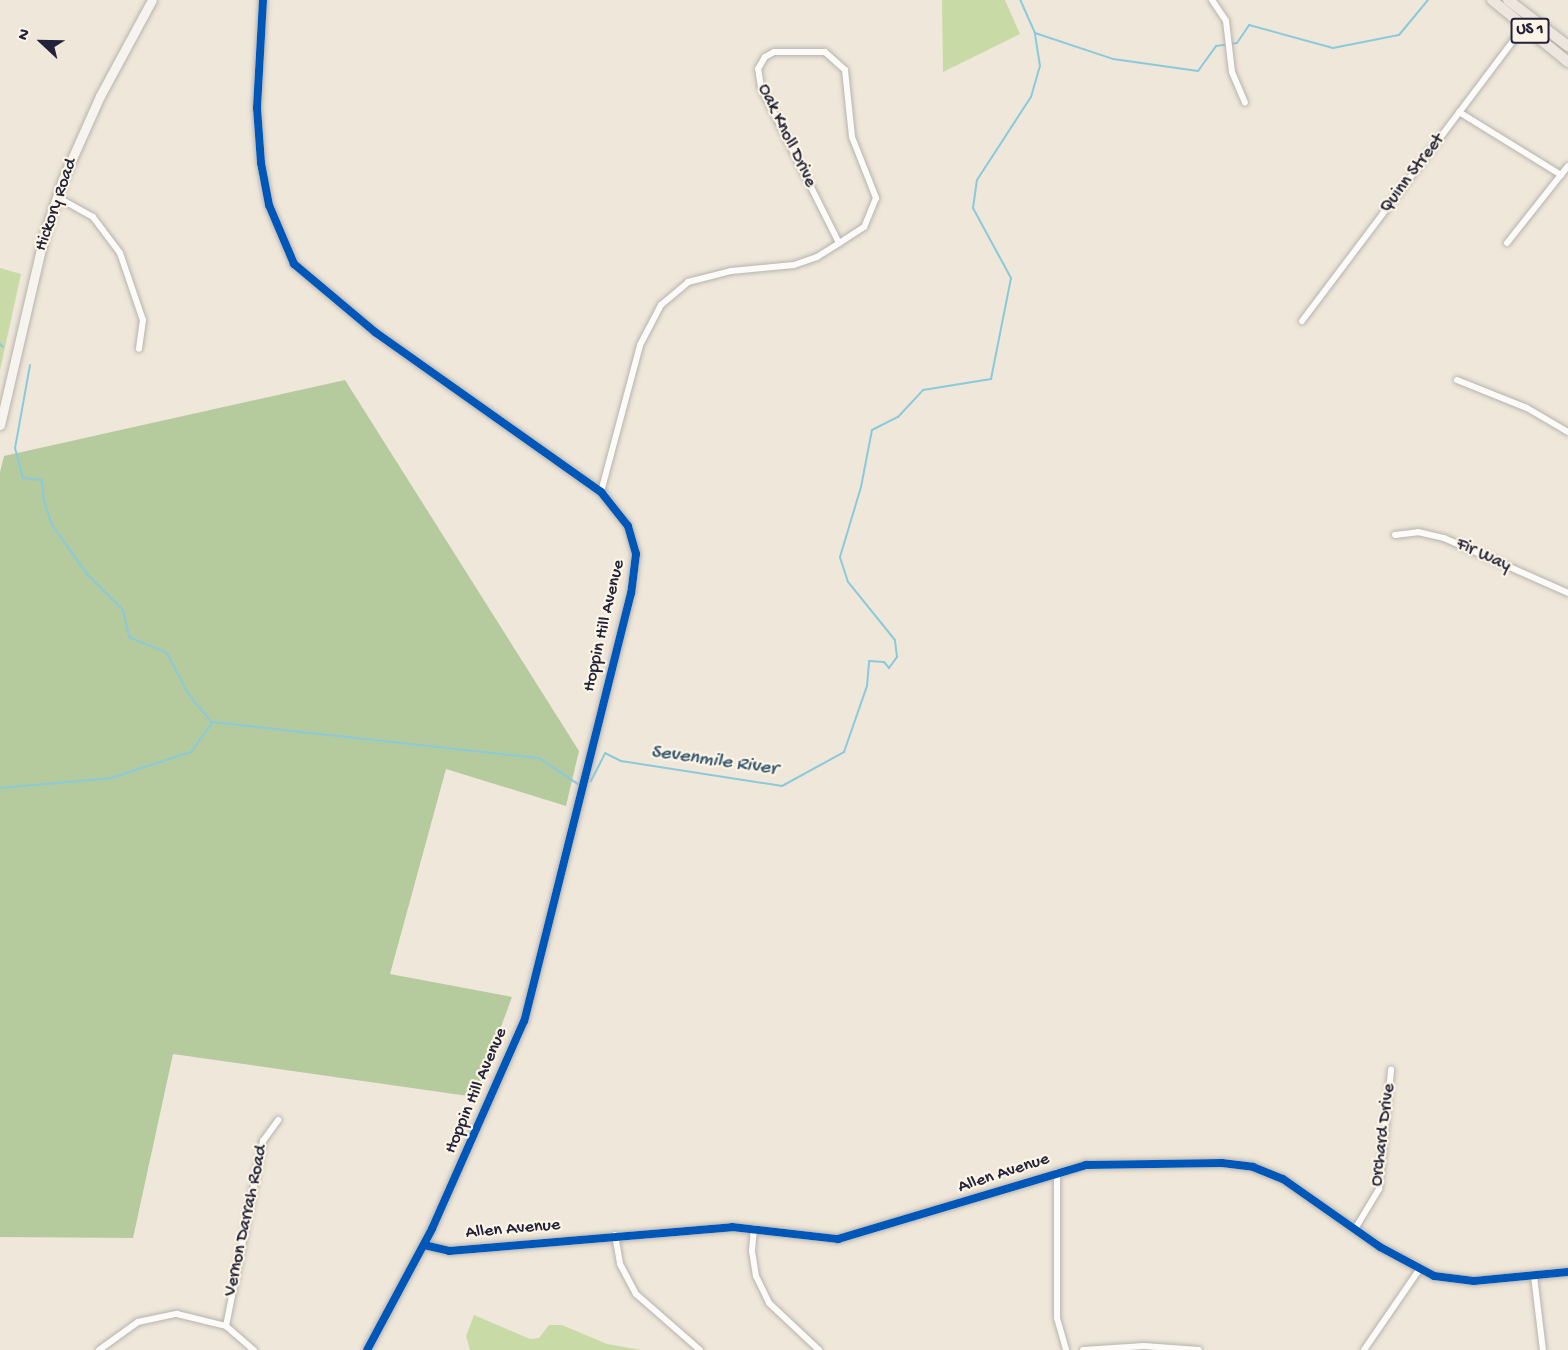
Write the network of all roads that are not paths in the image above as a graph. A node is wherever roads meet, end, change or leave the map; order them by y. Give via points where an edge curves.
1 (152, 0) edge
2 (263, 0) edge
3 (1212, 0) edge
4 (1492, 0) edge
5 (1508, 0) edge
6 (1524, 26) junction
7 (1568, 46) edge
8 (1568, 62) edge
9 (1245, 102) dead end
10 (1459, 112) junction
11 (1568, 166) edge
12 (1561, 175) junction
13 (57, 197) junction
14 (839, 243) junction
15 (1507, 243) dead end
16 (1302, 321) dead end
17 (139, 349) dead end
18 (1456, 380) dead end
19 (0, 425) edge
20 (1568, 432) edge
21 (601, 492) junction
22 (1395, 535) dead end
23 (1568, 593) edge
24 (1391, 1070) dead end
25 (278, 1120) dead end
26 (1057, 1172) junction
27 (754, 1227) junction
28 (1355, 1229) junction
29 (615, 1235) junction
30 (424, 1245) junction
31 (1419, 1270) junction
32 (1568, 1272) edge
33 (1534, 1276) junction
34 (226, 1326) junction
35 (99, 1350) edge
36 (254, 1350) edge
37 (367, 1350) edge
38 (700, 1350) edge
39 (819, 1350) edge
40 (1066, 1350) edge
41 (1083, 1350) edge
42 (1199, 1350) edge
43 (1364, 1350) edge
44 (1543, 1350) edge

1 - 13 main road, Hickory Road via 87,122
2 - 21 street, Hoppin Hill Avenue via 257,108 261,164 269,205 294,264 375,332
3 - 9 street via 1226,21 1235,83
4 - 6 main road, US 1
5 - 7 main road, US 1
6 - 8 main road, US 1
6 - 10 street, Quinn Street
10 - 12 street
10 - 16 street, Quinn Street
11 - 12 street
12 - 15 street
13 - 17 street via 93,217 120,253 143,320
13 - 19 main road, Hickory Road via 28,300
14 - 14 street, Oak Knoll Drive via 761,87 758,69 765,57 774,52 825,52 844,70 852,137 876,198 864,228
14 - 21 street, Oak Knoll Drive via 794,265 731,271 688,282 661,305 640,345
18 - 20 street via 1527,408
21 - 30 street, Hoppin Hill Avenue via 622,518 634,545 637,564 631,593 528,1007 493,1095
22 - 23 street, Fir Way via 1418,532 1444,538
24 - 28 street, Orchard Drive via 1379,1189
25 - 34 street, Vernon Darrah Road via 263,1141
26 - 27 street, Allen Avenue via 846,1238 818,1238
26 - 28 street, Allen Avenue via 1107,1162 1240,1165 1283,1179
26 - 40 street via 1057,1318
27 - 29 street, Allen Avenue
27 - 39 street via 756,1276 769,1304
28 - 31 street, Allen Avenue
29 - 30 street, Allen Avenue via 449,1251
29 - 38 street via 620,1264 636,1294
30 - 37 street, Hoppin Hill Avenue
31 - 33 street, Allen Avenue via 1457,1280
31 - 43 street
32 - 33 street, Allen Avenue
33 - 44 street
34 - 35 street via 187,1314 157,1316 129,1326
34 - 36 street
41 - 42 street via 1154,1346

